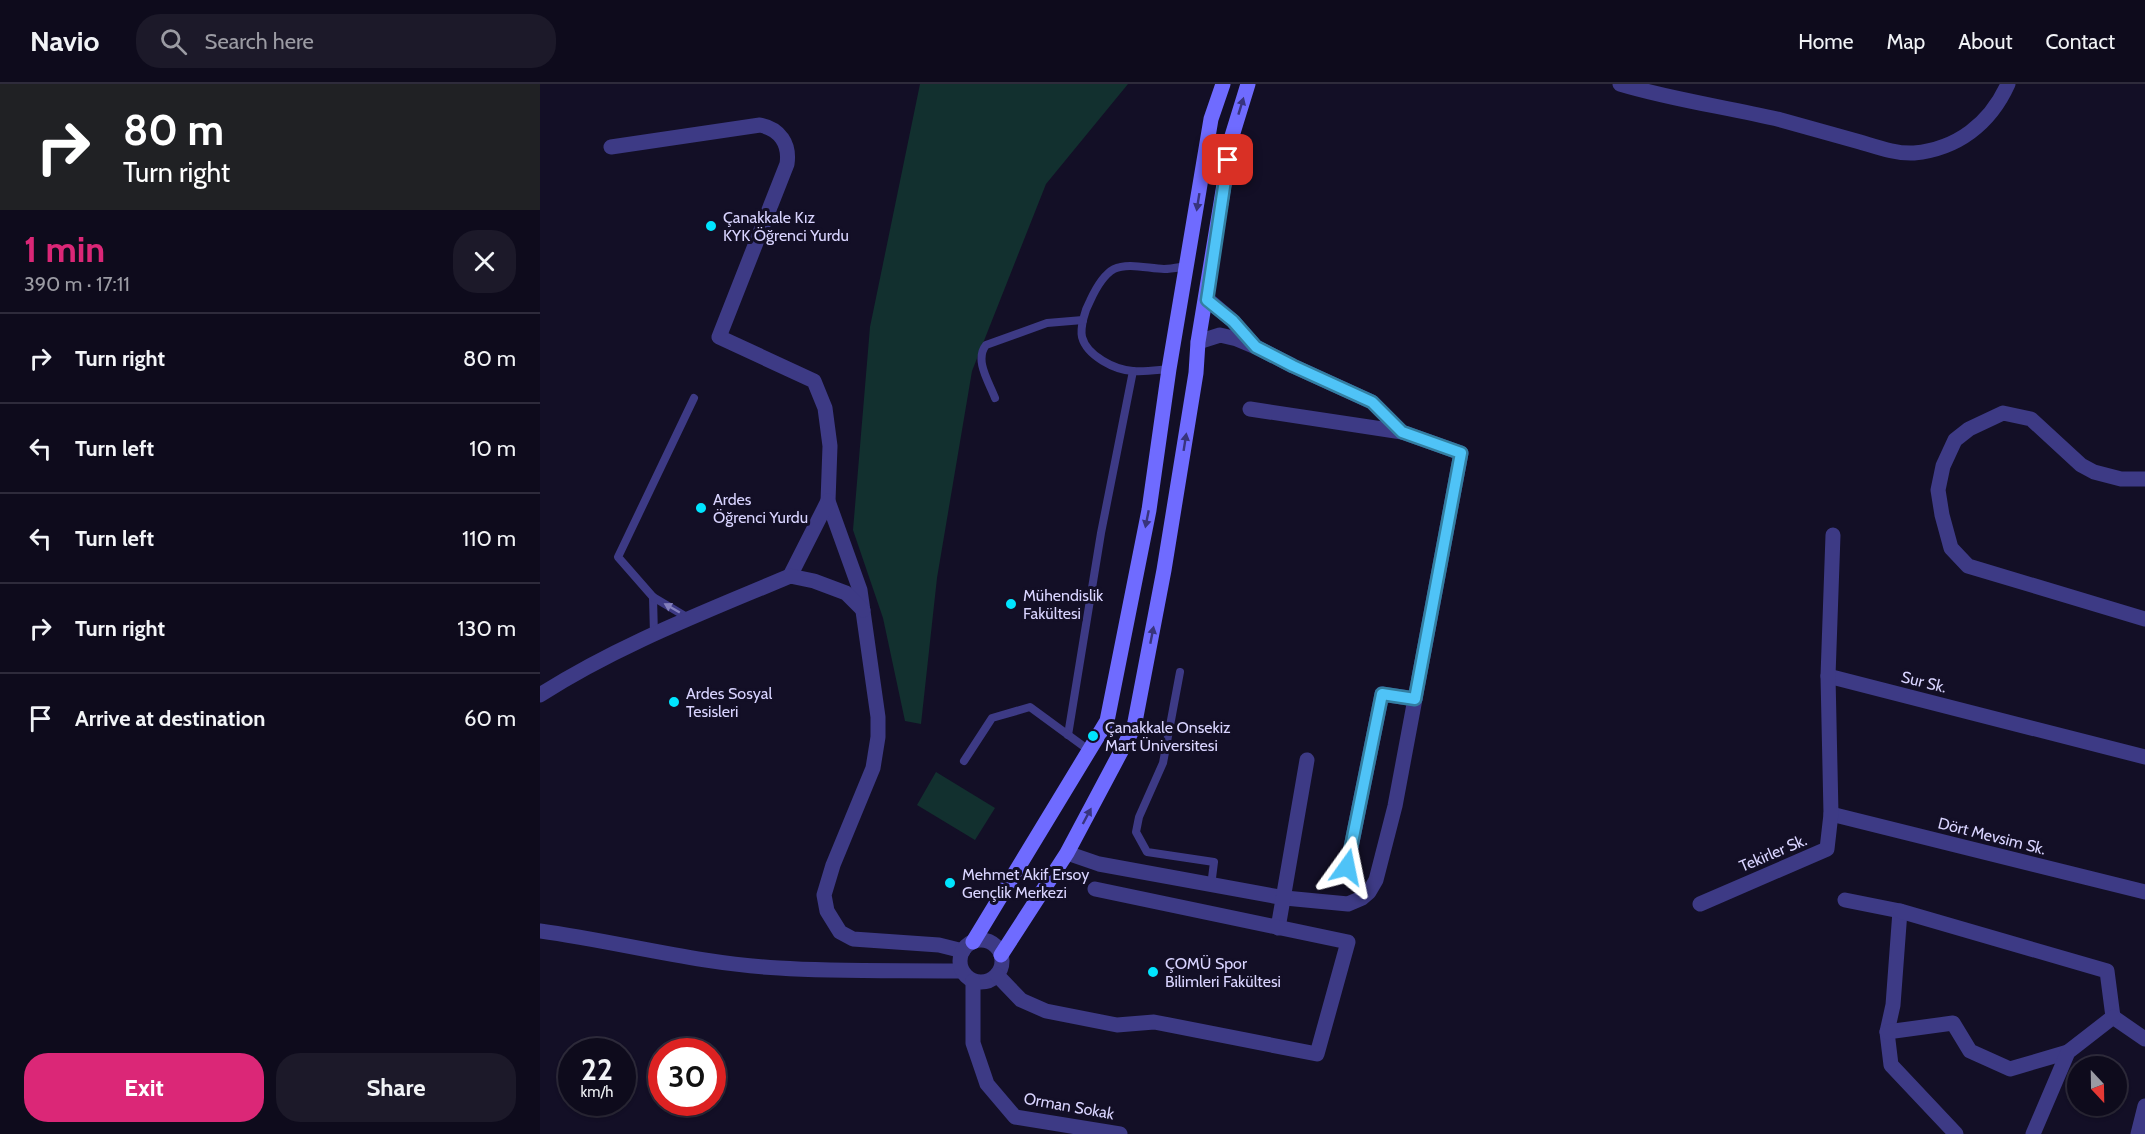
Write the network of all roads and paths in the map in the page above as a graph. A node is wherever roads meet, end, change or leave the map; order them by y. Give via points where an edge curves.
1 (1223, 84) edge
2 (1248, 84) edge
3 (1620, 84) edge
4 (1637, 84) edge
5 (2003, 84) edge
6 (2008, 84) edge
7 (611, 147) dead end
8 (1187, 266) junction
9 (1183, 293) junction
10 (1207, 300) junction
11 (1083, 320) junction
12 (1198, 342) junction
13 (1174, 344) junction
14 (1256, 347) junction
15 (1169, 369) junction
16 (1133, 371) junction
17 (694, 398) dead end
18 (995, 398) dead end
19 (1250, 409) dead end
20 (1402, 432) junction
21 (2145, 479) edge
22 (828, 501) junction
23 (1833, 535) dead end
24 (790, 576) junction
25 (653, 597) junction
26 (864, 612) junction
27 (690, 619) junction
28 (2145, 619) edge
29 (654, 635) junction
30 (1180, 672) dead end
31 (1828, 676) junction
32 (540, 695) edge
33 (1415, 699) junction
34 (1068, 735) junction
35 (1090, 751) junction
36 (2145, 757) edge
37 (964, 760) dead end
38 (1307, 760) dead end
39 (1831, 814) junction
40 (1067, 853) junction
41 (1347, 867) dead end
42 (1211, 886) junction
43 (1095, 889) dead end
44 (2145, 892) edge
45 (1285, 898) junction
46 (1845, 900) dead end
47 (1700, 904) dead end
48 (1900, 911) junction
49 (1278, 928) junction
50 (540, 931) edge
51 (968, 946) junction
52 (1001, 955) junction
53 (997, 975) junction
54 (968, 976) junction
55 (2113, 1017) junction
56 (1887, 1032) junction
57 (2145, 1039) edge
58 (2068, 1053) junction
59 (2145, 1106) edge
60 (1120, 1134) edge
61 (1956, 1134) edge
62 (2033, 1134) edge
63 (2138, 1134) edge

1 -> 8 street via 1211,119
10 -> 2 street via 1232,136
3 - 6 street via 1780,120 1887,150 1913,153 1955,143 1986,119
4 - 5 street via 1888,146 1913,148 1954,138 1983,115
7 - 22 street via 760,125 777,132 785,142 787,164 719,337 814,381 825,408 830,446
8 - 9 street
8 - 11 lane via 1115,268 1100,282
9 - 10 street
9 - 13 street
10 - 12 street
10 - 14 street
11 - 16 lane via 1082,337 1090,350 1103,361
11 - 18 lane via 1047,323 986,345 980,360
12 - 13 street
12 - 14 street via 1220,335
40 -> 12 street via 1134,727 1164,570
13 - 15 street
14 - 20 street via 1372,402
15 - 16 lane
15 -> 35 street via 1149,510 1107,721
16 - 34 lane via 1101,533
17 - 25 lane via 618,557
19 - 20 street
20 - 33 street via 1461,453
21 - 28 street via 2121,479 2094,472 2081,465 2031,419 2003,413 1969,429 1956,440 1943,466 1938,490 1951,548 1968,566
22 - 24 street
22 - 26 street via 854,571
23 - 31 street
24 - 26 street via 846,593
24 - 27 street
27 -> 25 lane
25 - 29 lane
26 - 51 street via 878,737 873,768 827,885 827,911 840,932 853,939
27 - 29 street
29 - 32 street via 589,665
30 - 42 lane via 1163,763 1138,817 1136,832 1147,852 1215,862
31 - 36 street, Sur Sk.
31 - 39 street
33 - 41 street via 1382,694
33 - 45 street via 1395,806 1376,880 1369,892 1338,905
34 - 35 lane
34 - 37 lane via 1030,707 992,718
35 - 51 street
38 - 45 street
39 - 44 street, Dört Mevsim Sk.
39 - 47 street, Tekirler Sk. via 1827,849
40 - 42 street via 1099,864
40 - 52 street
42 - 45 street
43 - 49 street
45 - 49 street
46 - 48 street
48 - 55 street via 2107,971
48 - 56 street via 1893,1005
49 - 53 street via 1348,942 1317,1054 1154,1022 1117,1025 1046,1011 1021,1000
50 - 54 street via 696,959 779,968
51 - 52 street via 987,941
51 - 54 street via 960,964
52 - 53 street
53 - 54 street via 985,982
54 - 60 street, Orman Sokak via 973,1043 987,1084 1015,1117
55 - 57 street
55 - 58 street
56 - 58 street via 1953,1023 1970,1052 2010,1069
56 - 61 street via 1891,1065
58 - 62 street
59 - 63 street

